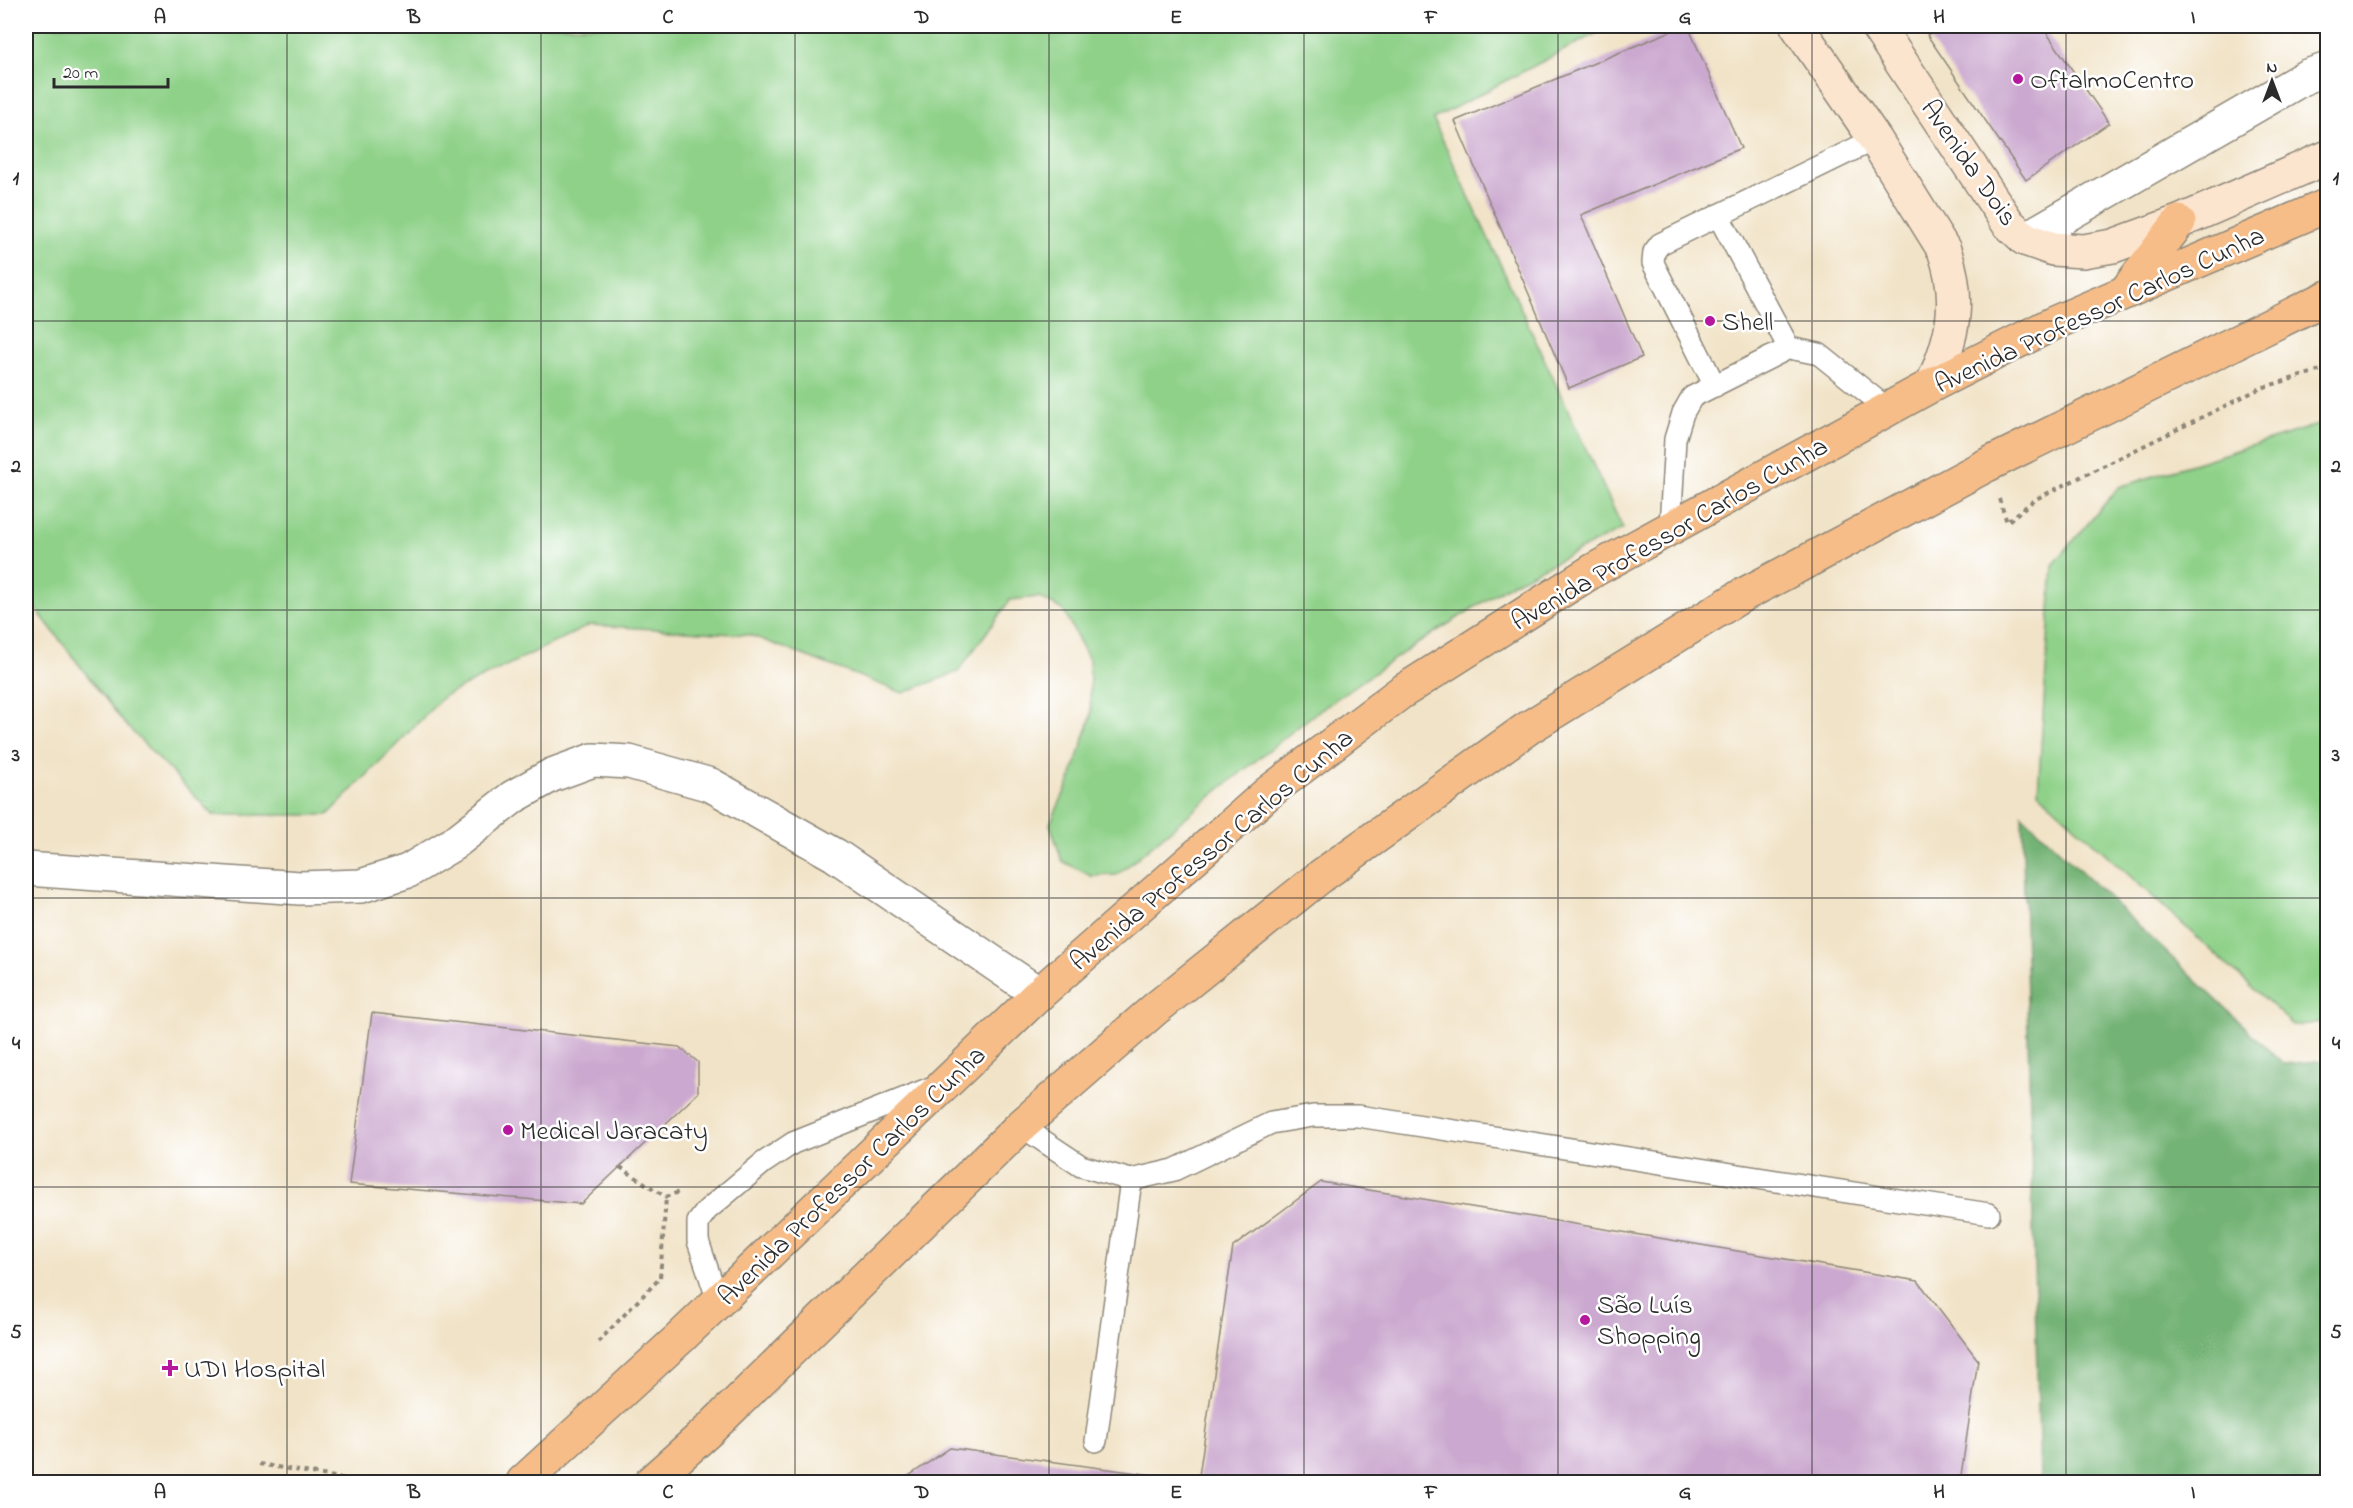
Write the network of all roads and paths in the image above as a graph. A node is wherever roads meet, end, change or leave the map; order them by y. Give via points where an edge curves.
1 (1797, 26) edge
2 (1877, 26) edge
3 (2321, 77) edge
4 (1875, 139) junction
5 (2328, 157) edge
6 (2328, 205) edge
7 (1718, 215) junction
8 (2179, 222) junction
9 (2025, 239) junction
10 (2124, 292) junction
11 (2328, 297) edge
12 (2328, 323) edge
13 (1789, 348) junction
14 (2223, 349) junction
15 (2328, 368) edge
16 (1932, 385) junction
17 (1715, 386) junction
18 (1889, 410) junction
19 (1988, 465) junction
20 (1670, 528) junction
21 (26, 869) edge
22 (1039, 994) junction
23 (950, 1080) junction
24 (1021, 1126) junction
25 (1131, 1180) junction
26 (666, 1197) dead end
27 (1989, 1214) dead end
28 (718, 1301) junction
29 (598, 1342) dead end
30 (1096, 1441) dead end
31 (259, 1464) dead end
32 (346, 1479) dead end
33 (524, 1482) edge
34 (651, 1482) edge

1 - 4 main road
2 - 9 main road, Avenida Dois via 2008,223
3 - 9 street
4 - 7 lane
4 - 16 main road via 1944,250 1951,270 1953,323 1947,352
5 - 8 main road, Avenida Dois
6 - 10 main road, Avenida Professor Carlos Cunha
7 - 13 lane
7 - 17 lane via 1660,244 1653,263
8 - 9 main road, Avenida Dois via 2113,246 2083,251 2053,249
8 - 10 main road
10 - 16 main road, Avenida Professor Carlos Cunha
11 - 14 main road
12 - 14 main road
13 - 17 lane
13 - 18 lane via 1819,354
14 - 19 main road
15 - 19 path via 2261,388 2034,501 2007,522
16 - 18 main road, Avenida Professor Carlos Cunha
17 - 20 lane via 1692,397 1680,422 1675,439
18 - 20 main road, Avenida Professor Carlos Cunha
19 - 24 main road via 1741,596 1528,728 1321,876 1155,1009
20 - 22 main road, Avenida Professor Carlos Cunha via 1594,570 1400,693 1269,792
21 - 22 street via 300,888 361,886 408,871 453,844 513,797 552,776 593,760 629,762 711,785 817,845
22 - 23 main road, Avenida Professor Carlos Cunha
23 - 28 main road, Avenida Professor Carlos Cunha
23 - 28 lane via 793,1143 707,1210 698,1222 698,1241
24 - 25 lane via 1081,1166
24 - 34 main road
25 - 27 lane via 1174,1170 1271,1123 1313,1116 1358,1116
25 - 30 lane
26 - 29 path via 660,1278
28 - 33 main road, Avenida Professor Carlos Cunha
31 - 32 path

